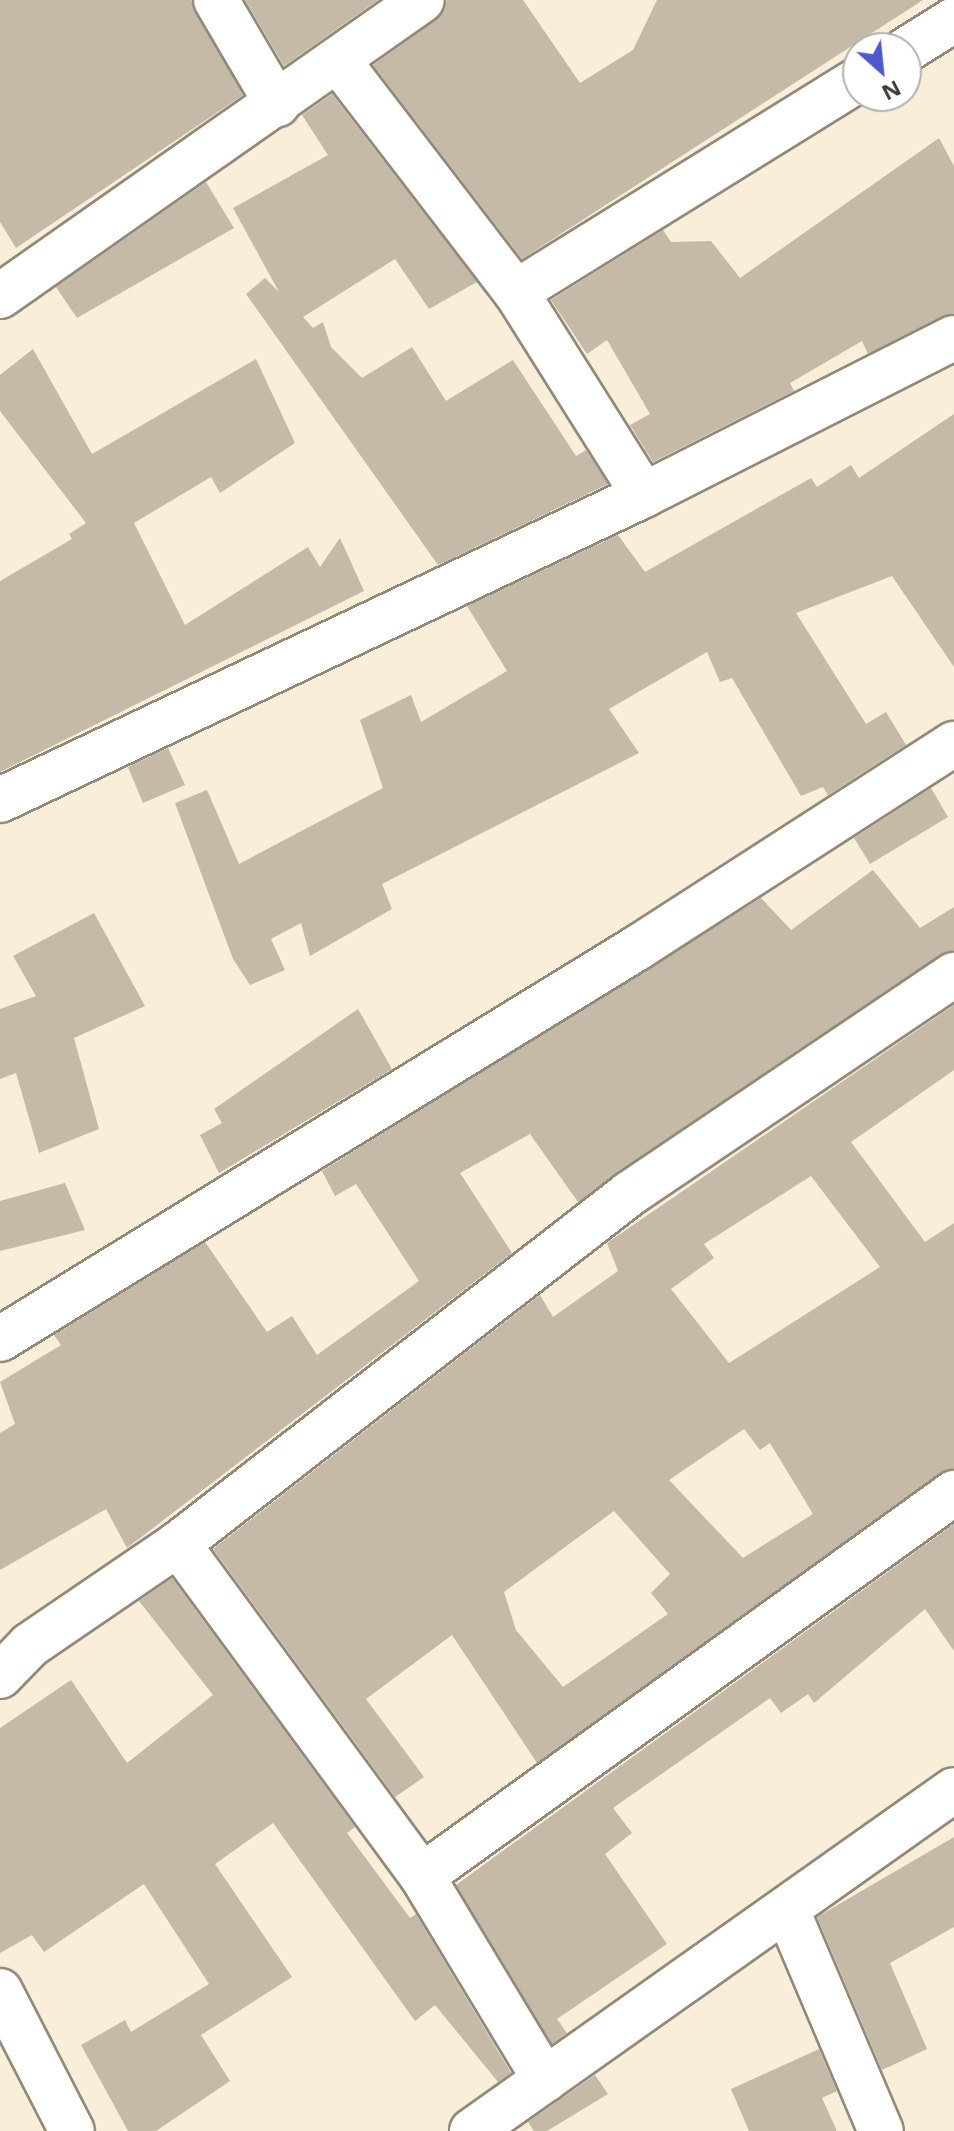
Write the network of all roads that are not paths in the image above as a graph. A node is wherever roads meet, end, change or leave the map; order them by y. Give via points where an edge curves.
1 (216, 0) edge
2 (422, 0) edge
3 (954, 20) edge
4 (922, 40) edge
5 (340, 63) junction
6 (842, 90) edge
7 (277, 104) junction
8 (516, 292) junction
9 (0, 296) edge
10 (954, 338) edge
11 (644, 495) junction
12 (954, 744) edge
13 (0, 800) edge
14 (954, 975) edge
15 (0, 1339) edge
16 (954, 1493) edge
17 (178, 1544) junction
18 (0, 1676) edge
19 (954, 1790) edge
20 (422, 1876) junction
21 (787, 1910) junction
22 (0, 1991) edge
23 (545, 2080) junction
24 (72, 2131) edge
25 (472, 2131) edge
26 (881, 2131) edge

1 - 7 street
2 - 5 street
3 - 4 street
5 - 7 street
5 - 8 street
6 - 8 street
7 - 9 street
8 - 11 street
10 - 11 street
11 - 13 street
12 - 15 street via 637,948
14 - 17 street via 629,1194
16 - 20 street
17 - 18 street via 30,1645
17 - 20 street
19 - 21 street
20 - 23 street
21 - 23 street
21 - 26 street
22 - 24 street
23 - 25 street

